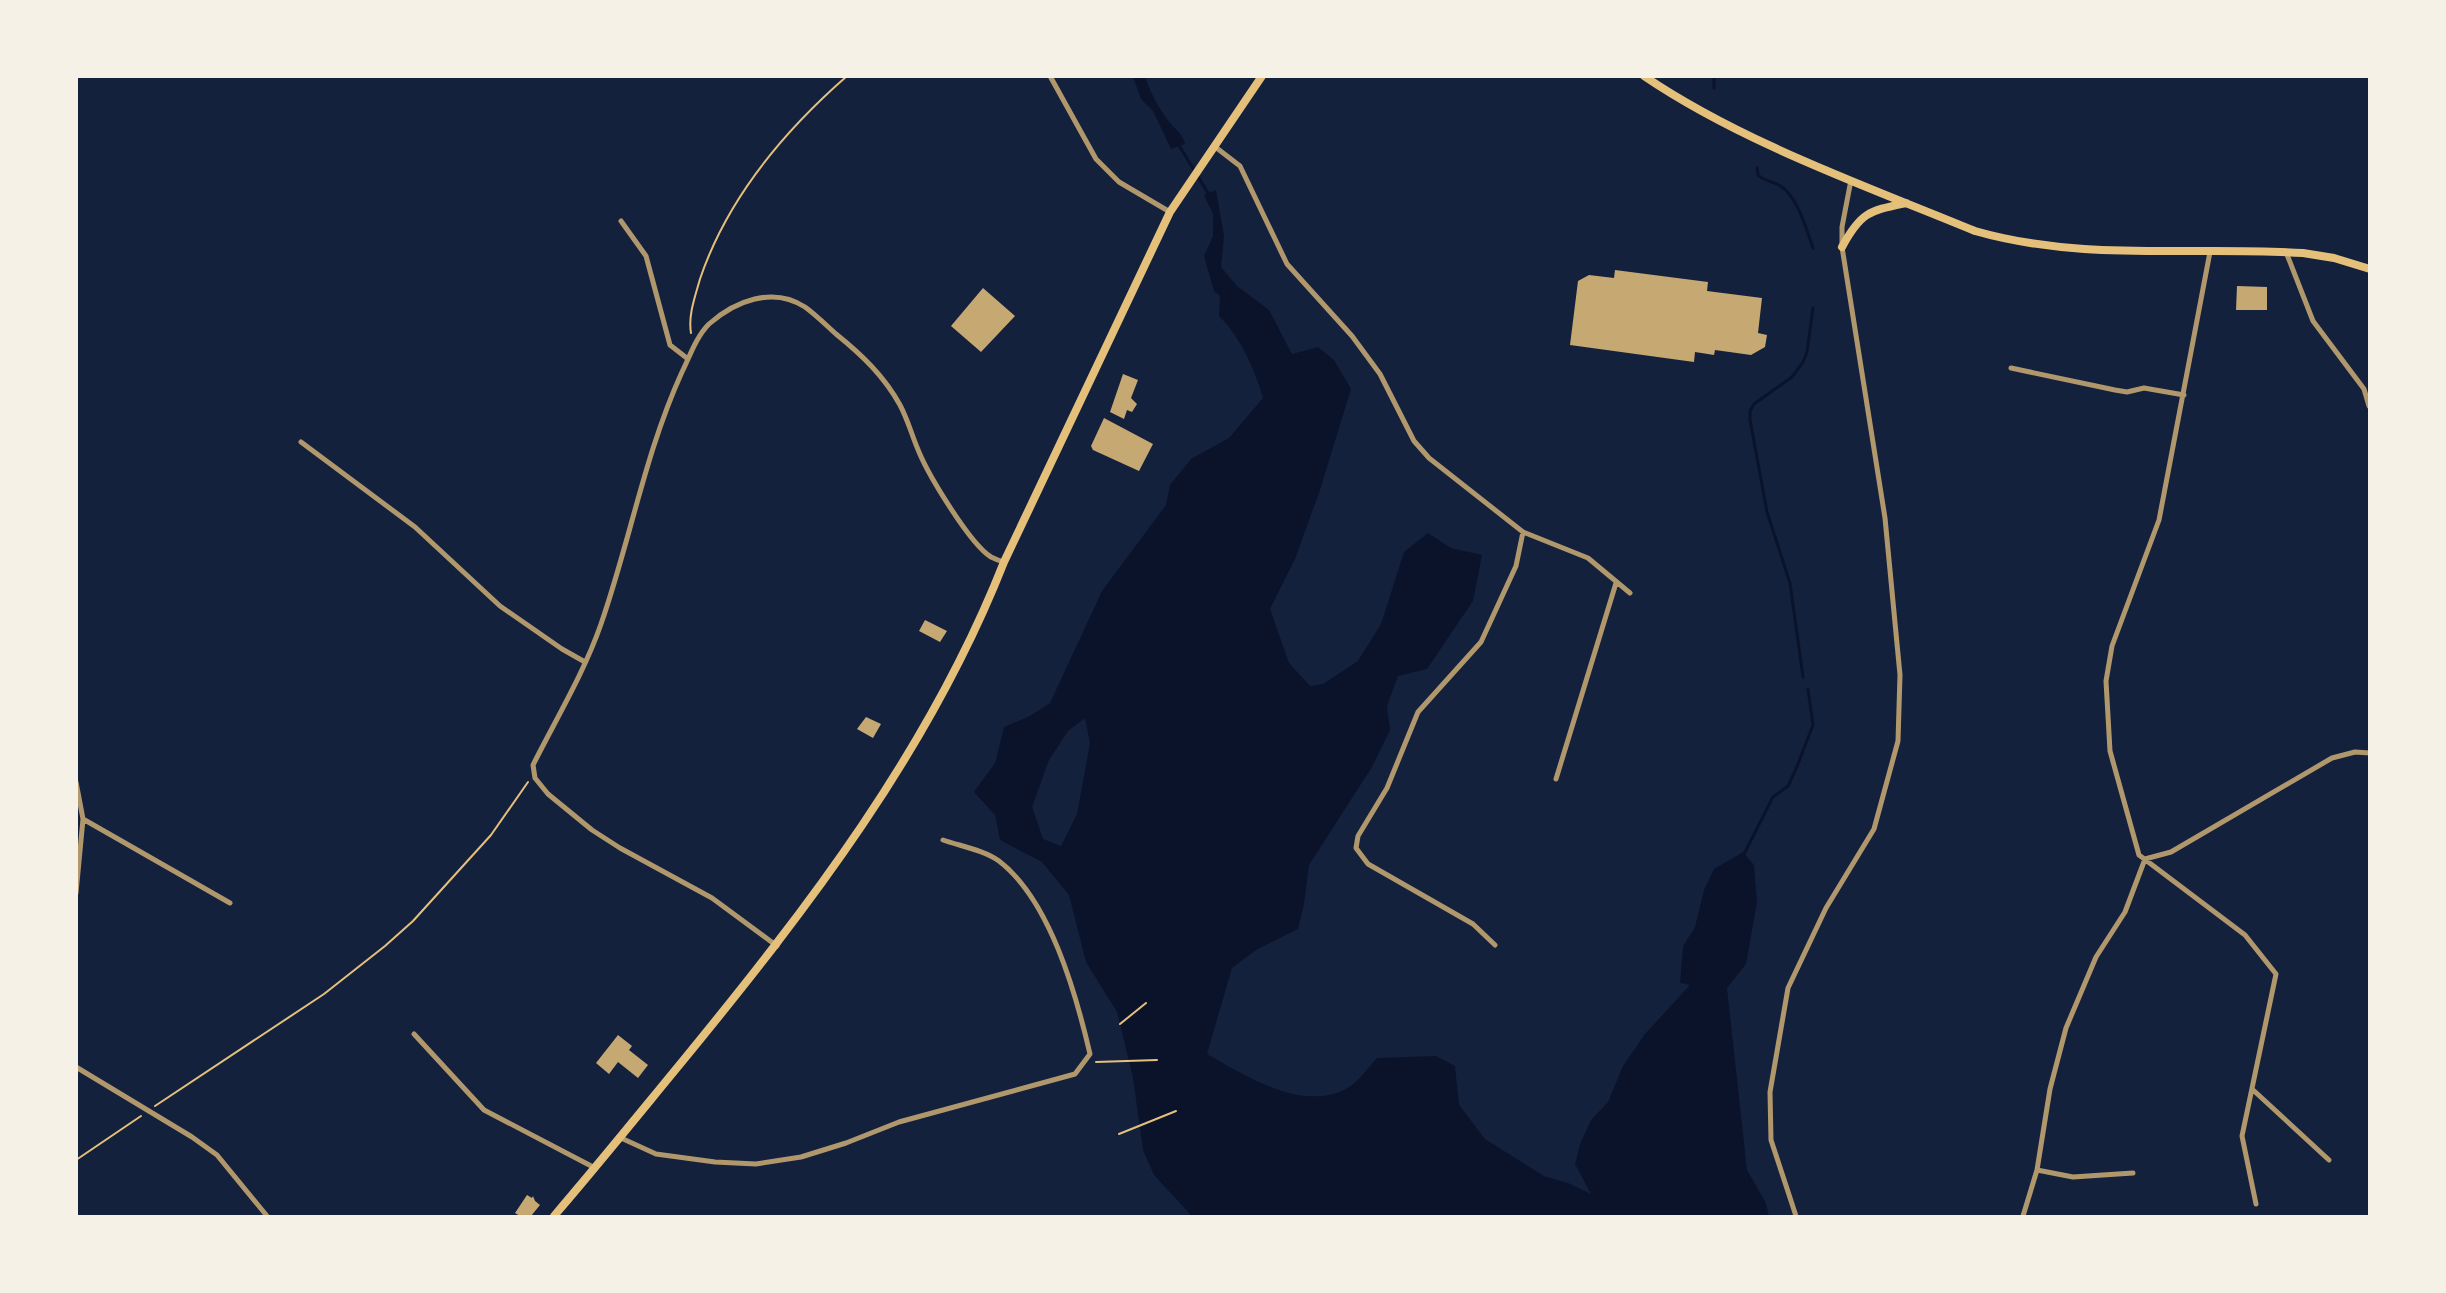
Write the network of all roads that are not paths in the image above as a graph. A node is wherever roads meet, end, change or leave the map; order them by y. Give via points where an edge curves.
1 (1050, 76) edge
2 (1262, 76) edge
3 (1644, 76) edge
4 (1212, 149) junction
5 (1851, 180) junction
6 (1906, 203) junction
7 (1170, 212) junction
8 (621, 221) dead end
9 (1842, 247) junction
10 (2210, 252) junction
11 (2286, 252) junction
12 (2370, 268) edge
13 (688, 359) junction
14 (2011, 368) dead end
15 (2184, 395) junction
16 (2369, 406) edge
17 (301, 442) dead end
18 (1523, 532) junction
19 (1004, 562) junction
20 (1616, 582) junction
21 (1630, 593) dead end
22 (585, 662) junction
23 (2370, 753) edge
24 (1556, 779) dead end
25 (76, 783) edge
26 (83, 819) junction
27 (943, 840) dead end
28 (2145, 859) junction
29 (76, 893) edge
30 (230, 903) dead end
31 (1495, 945) dead end
32 (777, 946) junction
33 (414, 1034) dead end
34 (76, 1067) edge
35 (2252, 1089) junction
36 (621, 1138) junction
37 (2329, 1160) dead end
38 (595, 1168) junction
39 (2037, 1170) junction
40 (2133, 1173) dead end
41 (2256, 1204) dead end
42 (267, 1216) edge
43 (555, 1216) edge
44 (1796, 1216) edge
45 (2023, 1216) edge

1 - 7 street via 1096,159 1119,182
2 - 4 main road
3 - 5 main road via 1722,122
4 - 7 main road
4 - 18 street via 1240,166 1287,264 1352,336 1380,374 1414,441 1429,458
5 - 6 main road
5 - 9 street
6 - 9 main road via 1862,217
6 - 10 main road via 1975,231 2032,245 2108,251
7 - 19 main road
8 - 13 street via 646,256 670,345
9 - 44 street via 1885,518 1900,675 1898,741 1874,829 1826,908 1788,988 1770,1092 1772,1140
10 - 11 main road
10 - 15 street
11 - 12 main road via 2334,258
11 - 16 street via 2313,321 2364,389
13 - 19 street via 705,328 722,313 750,300 779,297 804,307 882,377 950,509 991,557
13 - 22 street via 647,466 610,597
14 - 15 street via 2127,392 2144,388
15 - 28 street via 2159,520 2112,646 2106,681 2110,751 2139,855
17 - 22 street via 415,527 500,606
18 - 20 street via 1587,558
18 - 31 street via 1516,566 1481,642 1418,712 1388,788 1356,848 1368,864 1473,924
19 - 32 main road via 927,724 852,842
20 - 21 street
20 - 24 street
22 - 32 street via 533,765 535,778 548,794 592,830 712,898
23 - 28 street via 2332,758 2170,852
25 - 26 street
26 - 29 street
26 - 30 street
27 - 36 street via 997,860 1021,882 1044,917 1079,1006 1090,1054 1075,1074 899,1122 801,1157 756,1164 656,1154
28 - 35 street via 2245,935 2276,974
28 - 39 street via 2125,912 2096,957 2066,1028 2050,1089
32 - 36 main road
33 - 38 street via 484,1110
34 - 42 street via 217,1155
35 - 37 street
35 - 41 street via 2242,1136
36 - 38 main road
38 - 43 main road
39 - 40 street via 2073,1177
39 - 45 street

